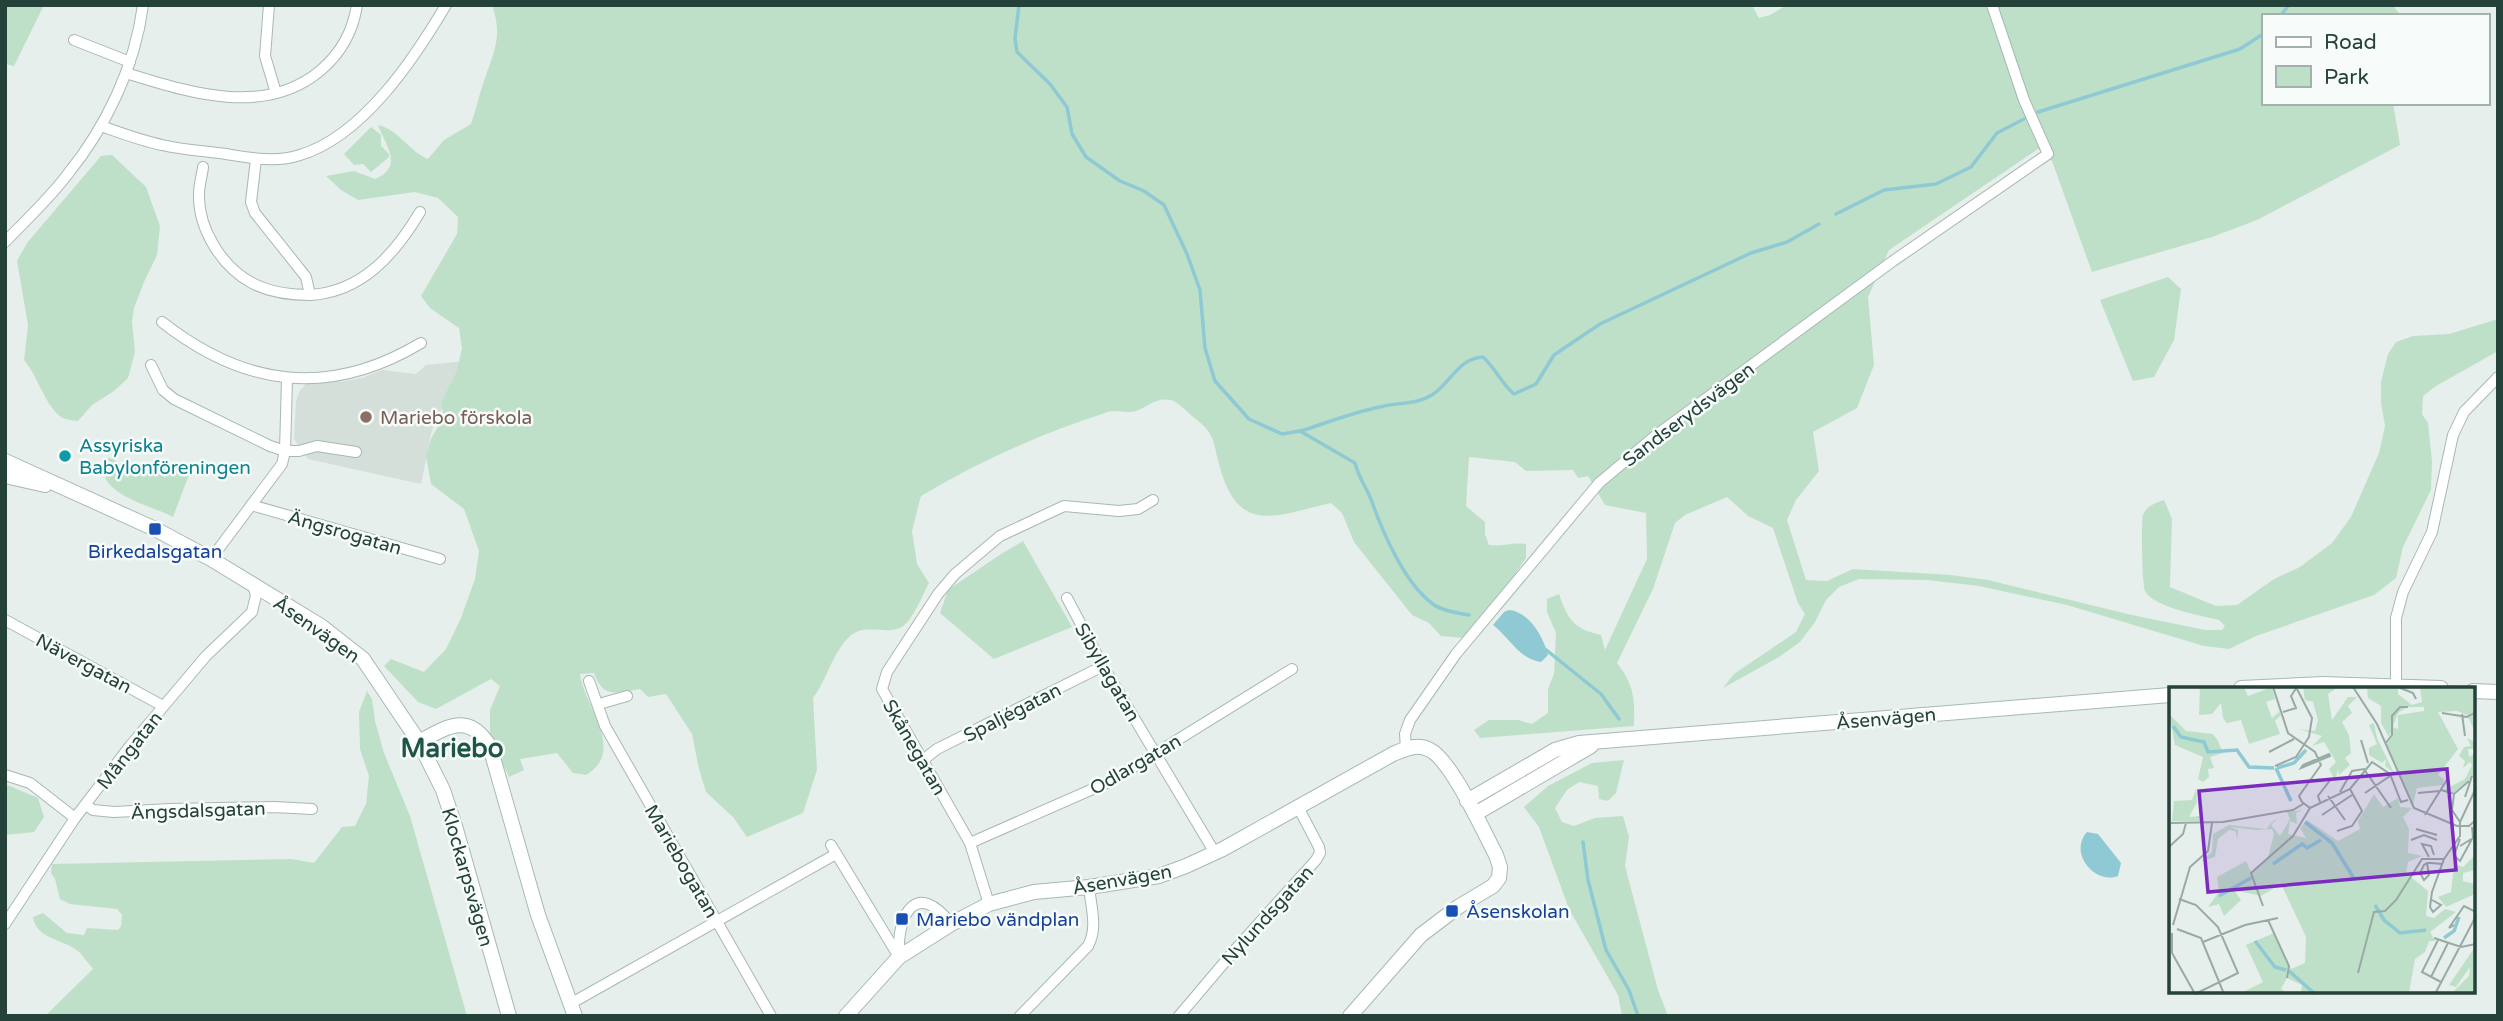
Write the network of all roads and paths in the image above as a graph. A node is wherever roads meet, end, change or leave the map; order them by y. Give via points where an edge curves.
1 (143, 5) edge
2 (269, 5) edge
3 (357, 5) edge
4 (446, 5) edge
5 (1992, 5) edge
6 (74, 40) dead end
7 (128, 67) junction
8 (276, 93) junction
9 (101, 126) junction
10 (256, 159) junction
11 (203, 167) dead end
12 (419, 212) dead end
13 (5, 242) edge
14 (310, 295) junction
15 (162, 322) dead end
16 (421, 343) dead end
17 (151, 365) dead end
18 (2498, 377) edge
19 (288, 379) junction
20 (285, 451) junction
21 (356, 452) dead end
22 (5, 461) edge
23 (5, 476) edge
24 (83, 495) junction
25 (1153, 500) dead end
26 (251, 505) junction
27 (211, 559) junction
28 (440, 559) dead end
29 (253, 585) junction
30 (1067, 598) dead end
31 (5, 620) edge
32 (1103, 666) junction
33 (1292, 669) dead end
34 (589, 681) dead end
35 (2396, 685) junction
36 (2262, 687) edge
37 (2426, 687) edge
38 (2475, 691) edge
39 (2498, 692) edge
40 (627, 695) dead end
41 (2169, 695) edge
42 (599, 704) junction
43 (163, 706) junction
44 (419, 741) junction
45 (1406, 748) junction
46 (1155, 753) junction
47 (923, 760) junction
48 (5, 775) edge
49 (86, 805) junction
50 (1298, 807) junction
51 (1471, 807) junction
52 (312, 809) dead end
53 (75, 818) junction
54 (970, 843) junction
55 (1215, 853) junction
56 (1089, 887) junction
57 (989, 904) junction
58 (717, 921) junction
59 (5, 924) edge
60 (951, 924) junction
61 (899, 957) junction
62 (573, 1010) edge
63 (509, 1016) edge
64 (771, 1016) edge
65 (846, 1016) edge
66 (1020, 1016) edge
67 (1179, 1016) edge
68 (1350, 1016) edge

1 - 7 street
2 - 8 street via 265,56
3 - 8 street via 348,35 328,64 296,86
4 - 10 street via 404,70 340,134 299,155
5 - 45 street, Sandserydsvägen via 2048,154 1893,261 1598,483 1456,654 1410,720
6 - 7 street
7 - 8 street via 204,94 235,98
7 - 9 street
9 - 10 street via 162,145
9 - 13 street via 66,177
10 - 14 street via 251,201 255,213 306,277
11 - 14 street via 200,211 225,260 251,283 288,295
12 - 14 street via 399,245 374,270 346,287
15 - 19 street via 226,362
16 - 19 street via 360,370
17 - 20 street via 163,390 174,399
18 - 35 street via 2464,412 2453,435 2432,532 2403,592 2396,618
19 - 20 street
20 - 21 street via 317,446
20 - 26 street via 282,464
22 - 24 street, Åsenvägen
23 - 24 street, Åsenvägen
24 - 27 street, Åsenvägen
25 - 47 street, Skånegatan via 1138,509 1119,511 1064,506 1000,536 947,584 887,672 882,689
26 - 27 street
26 - 28 street, Ängsrogatan
27 - 29 street, Åsenvägen
29 - 43 street, Mångatan via 252,612
29 - 44 street, Åsenvägen via 321,626 363,659
30 - 32 street, Sibyllagatan
31 - 43 street, Nävergatan
32 - 46 street, Sibyllagatan
32 - 47 street, Spaljégatan
33 - 46 street, Odlargatan
34 - 42 street, Mariebogatan
35 - 36 street
35 - 37 street
38 - 39 street
40 - 42 street
41 - 51 street, Åsenvägen via 1579,743 1555,750
42 - 58 street, Mariebogatan via 605,726
43 - 49 street, Mångatan
44 - 62 street via 464,725 478,730 491,747 538,915
44 - 63 street, Klockarpsvägen via 455,826
45 - 50 street, Åsenvägen
45 - 51 street via 1420,746 1438,755
46 - 54 street, Odlargatan via 1111,781
46 - 55 street, Sibyllagatan
47 - 54 street, Skånegatan
48 - 53 street via 30,783
49 - 52 street, Ängsdalsgatan via 103,812
49 - 53 street, Mångatan
50 - 55 street, Åsenvägen
50 - 67 street, Nylundsgatan via 1320,853
51 - 68 street via 1496,855 1499,877 1493,886 1420,935
53 - 59 street, Mångatan
54 - 57 street, Skånegatan
55 - 56 street, Åsenvägen via 1159,876
56 - 57 street, Åsenvägen via 1034,892
56 - 66 street via 1093,937
57 - 60 street, Åsenvägen
58 - 61 street via 834,849
58 - 62 street
58 - 64 street, Mariebogatan
60 - 61 street, Åsenvägen
60 - 61 street via 931,904 910,908 902,919
61 - 65 street, Åsenvägen

